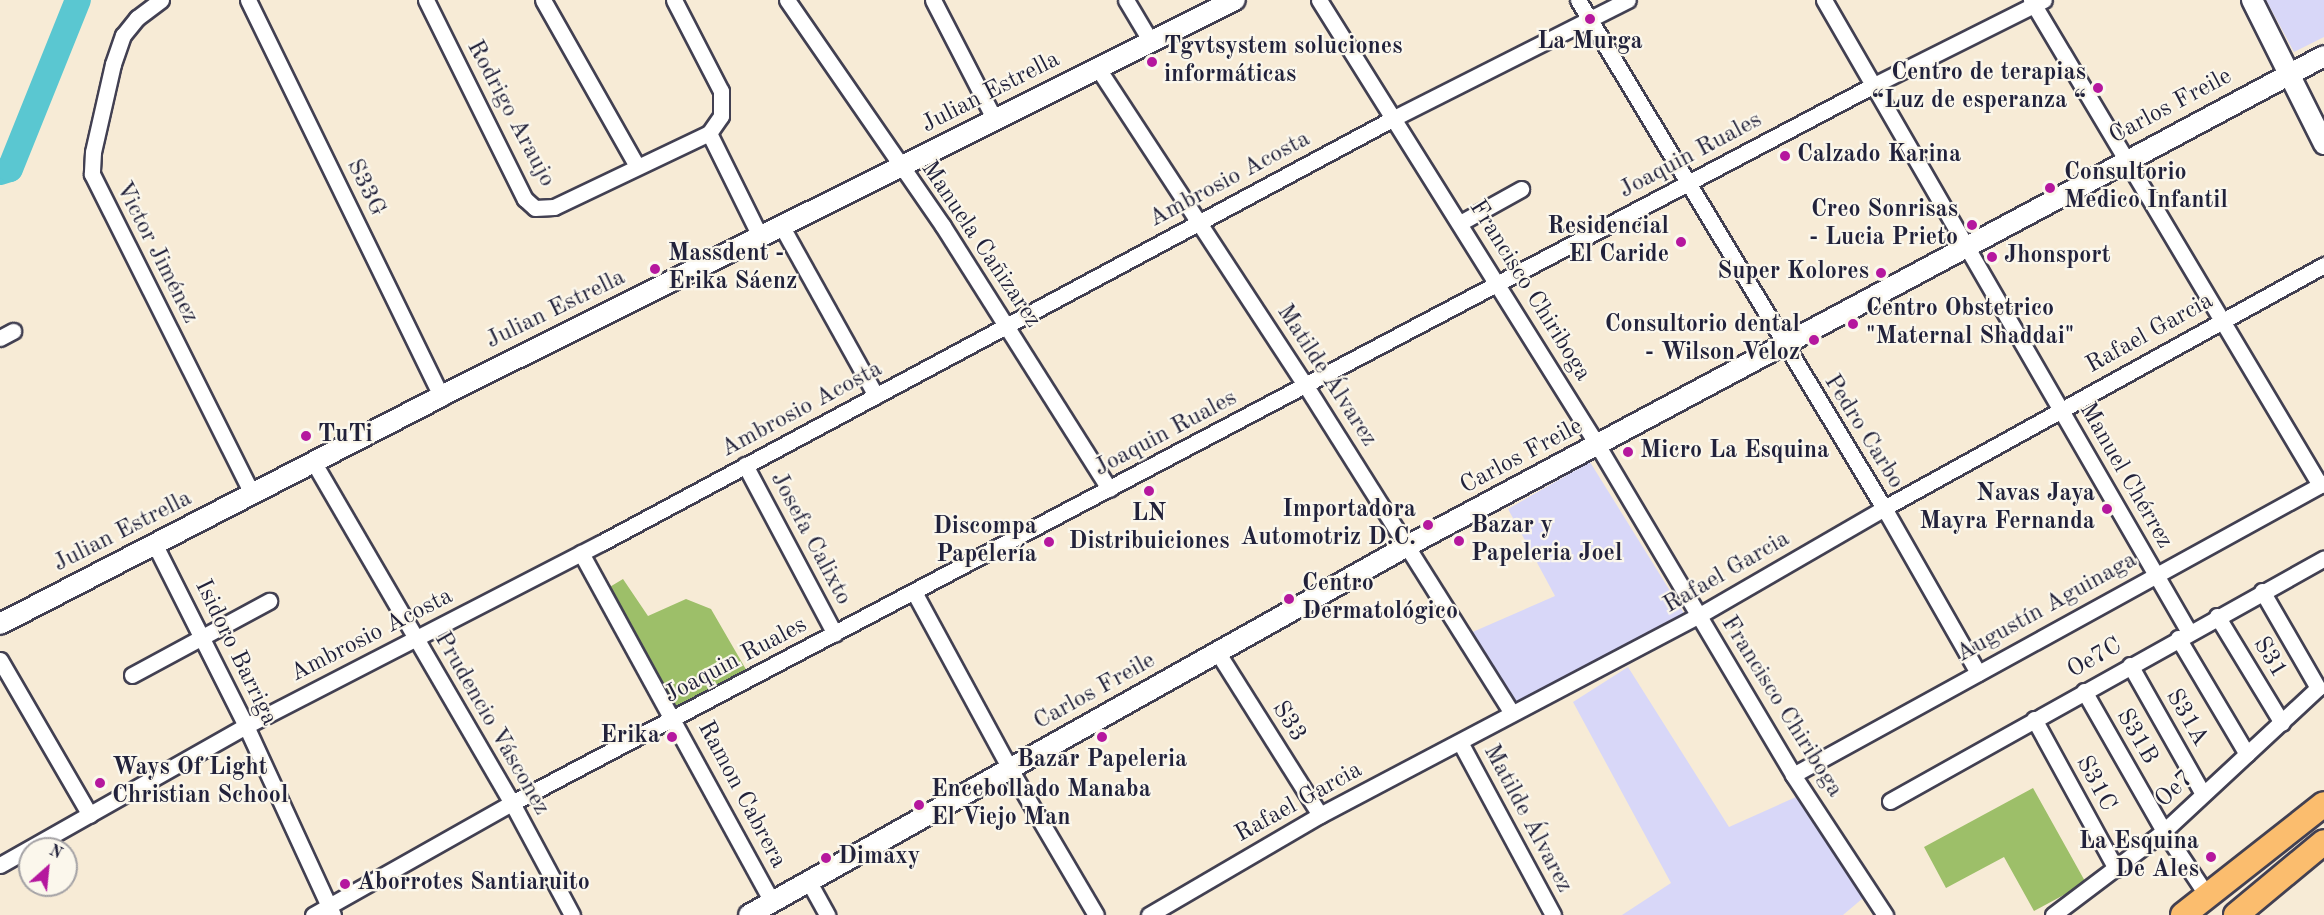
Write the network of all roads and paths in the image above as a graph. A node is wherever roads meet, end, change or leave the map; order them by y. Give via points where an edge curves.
1 (161, 0) edge
2 (248, 0) edge
3 (426, 0) edge
4 (543, 0) edge
5 (674, 0) edge
6 (788, 0) edge
7 (933, 0) edge
8 (1126, 0) edge
9 (1235, 0) edge
10 (1319, 0) edge
11 (1578, 0) edge
12 (1628, 0) edge
13 (1824, 0) edge
14 (2252, 0) edge
15 (2036, 2) edge
16 (1590, 19) junction
17 (1150, 42) junction
18 (2324, 56) edge
19 (1097, 67) junction
20 (2289, 74) junction
21 (1874, 85) junction
22 (1394, 118) junction
23 (994, 120) junction
24 (709, 133) junction
25 (2324, 144) edge
26 (2125, 160) junction
27 (637, 166) junction
28 (900, 166) junction
29 (1689, 183) junction
30 (1521, 189) dead end
31 (1197, 222) junction
32 (1460, 224) junction
33 (782, 227) junction
34 (761, 238) junction
35 (1967, 246) junction
36 (2324, 265) edge
37 (1498, 283) junction
38 (2221, 319) junction
39 (1008, 325) junction
40 (1781, 343) junction
41 (1306, 386) junction
42 (441, 396) junction
43 (876, 396) junction
44 (2062, 410) junction
45 (1598, 446) junction
46 (314, 463) junction
47 (745, 465) junction
48 (2322, 484) edge
49 (1109, 489) junction
50 (252, 494) junction
51 (1884, 508) junction
52 (154, 543) junction
53 (1409, 546) junction
54 (581, 553) junction
55 (2324, 558) edge
56 (2155, 573) junction
57 (2262, 591) junction
58 (914, 592) junction
59 (269, 602) dead end
60 (1698, 616) junction
61 (2217, 616) junction
62 (0, 624) edge
63 (835, 634) junction
64 (2183, 635) junction
65 (202, 636) junction
66 (415, 638) junction
67 (1218, 653) junction
68 (0, 660) edge
69 (2130, 665) junction
70 (1978, 673) junction
71 (132, 675) dead end
72 (2084, 691) junction
73 (1512, 713) junction
74 (674, 719) junction
75 (2034, 719) junction
76 (2282, 723) junction
77 (246, 726) junction
78 (1461, 744) junction
79 (2247, 754) junction
80 (1010, 769) junction
81 (1793, 775) junction
82 (2203, 794) junction
83 (1890, 801) dead end
84 (512, 803) junction
85 (2324, 804) edge
86 (90, 815) junction
87 (1320, 815) junction
88 (2164, 831) junction
89 (2324, 842) edge
90 (0, 865) edge
91 (2116, 869) junction
92 (809, 882) junction
93 (2208, 897) junction
94 (772, 902) junction
95 (331, 910) edge
96 (313, 915) edge
97 (572, 915) edge
98 (749, 915) edge
99 (827, 915) edge
100 (1096, 915) edge
101 (1149, 915) edge
102 (1553, 915) edge
103 (1885, 915) edge
104 (2053, 915) edge
105 (2183, 915) edge
106 (2236, 915) edge

1 - 50 street, Victor Jiménez via 137,18 123,35 93,152 92,174
2 - 42 street, S33G
3 - 27 street, Rodrigo Araujo via 530,204 542,209 554,207
4 - 27 street
5 - 24 street via 721,91 721,116
6 - 28 street, Manuela Cañizarez
7 - 23 street
8 - 17 street
9 - 17 street, Julian Estrella
10 - 22 street, Francisco Chiriboga
11 - 16 street, Pedro Carbo
12 - 16 street, Ambrosio Acosta
13 - 21 street, Manuel Chérrez
14 - 20 street
15 - 21 street, Joaquin Ruales
15 - 26 street
16 - 22 street, Ambrosio Acosta
16 - 29 street, Pedro Carbo
17 - 19 street, Julian Estrella
18 - 20 street, Carlos Freile
19 - 23 street, Julian Estrella
19 - 31 street, Matilde Álvarez
20 - 25 street
20 - 26 street, Carlos Freile
21 - 29 street, Joaquin Ruales
21 - 35 street, Manuel Chérrez
22 - 31 street, Ambrosio Acosta
22 - 32 street, Francisco Chiriboga
23 - 28 street, Julian Estrella
24 - 27 street, Rodrigo Araujo
24 - 34 street
26 - 35 street, Carlos Freile
26 - 38 street
28 - 33 street, Julian Estrella
28 - 39 street, Manuela Cañizarez
29 - 37 street, Joaquin Ruales
29 - 40 street, Pedro Carbo
30 - 32 street
31 - 39 street, Ambrosio Acosta
31 - 41 street, Matilde Álvarez
32 - 37 street, Francisco Chiriboga
33 - 34 street, Julian Estrella
33 - 43 street
34 - 42 street, Julian Estrella
35 - 40 street, Carlos Freile
35 - 44 street, Manuel Chérrez
36 - 38 street, Rafael Garcia
37 - 41 street, Joaquin Ruales
37 - 45 street, Francisco Chiriboga
38 - 44 street, Rafael Garcia
38 - 48 street
39 - 43 street, Ambrosio Acosta
39 - 49 street, Manuela Cañizarez
40 - 45 street, Carlos Freile
40 - 51 street, Pedro Carbo
41 - 49 street, Joaquin Ruales
41 - 53 street, Matilde Álvarez
42 - 46 street, Julian Estrella
43 - 47 street, Ambrosio Acosta
44 - 51 street, Rafael Garcia
44 - 56 street, Manuel Chérrez
45 - 53 street, Carlos Freile
45 - 60 street, Francisco Chiriboga
46 - 50 street, Julian Estrella
46 - 66 street, Prudencio Vásconez
47 - 54 street, Ambrosio Acosta
47 - 63 street, Josefa Calixto
48 - 56 street, Augustín Aguinaga
49 - 58 street, Joaquin Ruales
50 - 52 street, Julian Estrella
51 - 60 street, Rafael Garcia
51 - 70 street, Pedro Carbo
52 - 62 street, Julian Estrella
52 - 65 street, Isidoro Barriga
53 - 67 street, Carlos Freile
53 - 73 street, Matilde Álvarez
54 - 66 street, Ambrosio Acosta
54 - 74 street, Ramon Cabrera
55 - 57 street, Oe7C
56 - 64 street, Manuel Chérrez
56 - 70 street, Augustín Aguinaga
57 - 61 street, Oe7C
57 - 76 street, Oe7 via 2318,688
58 - 63 street, Joaquin Ruales
58 - 80 street
59 - 65 street
60 - 73 street, Rafael Garcia
60 - 81 street, Francisco Chiriboga
61 - 64 street, Oe7C
61 - 76 street, S31
63 - 74 street, Joaquin Ruales
64 - 69 street, Oe7C
64 - 79 street, Manuel Chérrez
65 - 71 street
65 - 77 street, Isidoro Barriga
66 - 77 street, Ambrosio Acosta
66 - 84 street, Prudencio Vásconez
67 - 80 street, Carlos Freile
67 - 87 street, S33
68 - 86 street
69 - 72 street, Oe7C
69 - 82 street, S31A
70 - 81 street, Augustín Aguinaga
72 - 75 street, Oe7C
72 - 88 street, S31B
73 - 78 street, Rafael Garcia
74 - 84 street, Joaquin Ruales
74 - 94 street, Ramon Cabrera
75 - 83 street, Oe7C
75 - 91 street, S31C
76 - 79 street, Oe7
77 - 86 street, Ambrosio Acosta
77 - 95 street, Isidoro Barriga
78 - 87 street, Rafael Garcia
78 - 102 street, Matilde Álvarez
79 - 82 street, Oe7
80 - 92 street, Carlos Freile
80 - 100 street
81 - 103 street, Francisco Chiriboga
82 - 88 street, Oe7
84 - 95 street, Joaquin Ruales
84 - 97 street, Prudencio Vásconez
85 - 93 main road
86 - 90 street, Ambrosio Acosta
87 - 101 street, Rafael Garcia
88 - 91 street, Oe7
88 - 93 street, S31B
89 - 106 main road
91 - 104 street, Oe7
92 - 94 street, Carlos Freile
92 - 99 street, Ramon Cabrera
93 - 105 main road
94 - 98 street, Carlos Freile
95 - 96 street, Joaquin Ruales

